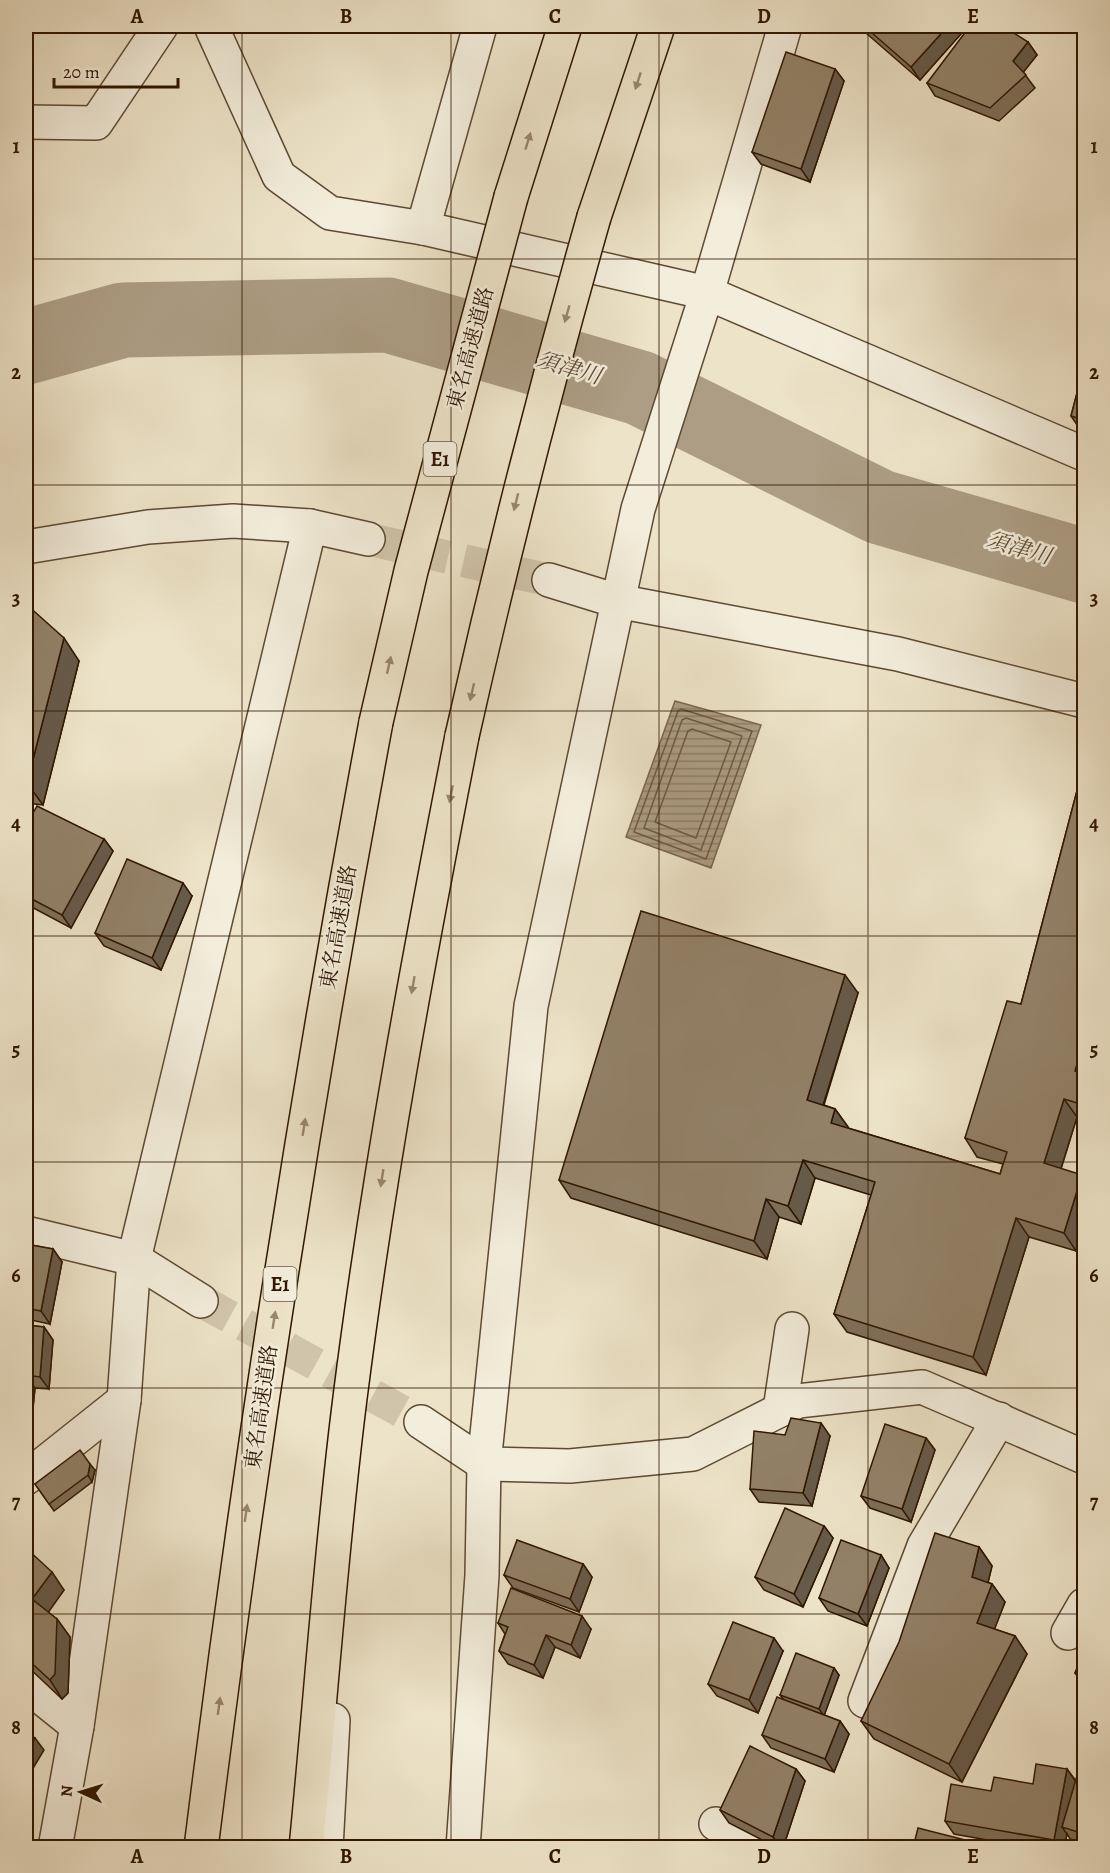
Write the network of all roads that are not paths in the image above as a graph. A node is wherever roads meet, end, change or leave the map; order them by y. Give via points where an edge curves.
1 (161, 26) edge
2 (211, 26) edge
3 (480, 26) edge
4 (565, 26) edge
5 (657, 26) edge
6 (784, 26) edge
7 (26, 122) edge
8 (423, 228) junction
9 (707, 293) junction
10 (1084, 454) edge
11 (310, 526) junction
12 (368, 539) tunnel mouth
13 (26, 547) edge
14 (549, 580) tunnel mouth
15 (617, 601) junction
16 (1084, 700) edge
17 (26, 1233) edge
18 (134, 1259) junction
19 (201, 1301) tunnel mouth
20 (792, 1329) dead end
21 (124, 1400) junction
22 (350, 1400) junction
23 (780, 1410) junction
24 (999, 1419) junction
25 (421, 1422) tunnel mouth
26 (1084, 1457) edge
27 (484, 1464) junction
28 (26, 1478) edge
29 (1084, 1605) edge
30 (1068, 1633) dead end
31 (26, 1685) edge
32 (865, 1701) dead end
33 (76, 1726) junction
34 (213, 1748) junction
35 (716, 1824) dead end
36 (55, 1848) edge
37 (188, 1848) edge
38 (201, 1848) edge
39 (306, 1848) edge
40 (326, 1848) edge
41 (463, 1848) edge
42 (757, 1848) edge

1 - 7 street via 96,123
2 - 8 street via 279,176 330,213
3 - 8 street
34 -> 4 highway, 東名高速道路 / E1, bridge via 327,981 376,722 411,571 511,197
5 -> 22 highway, bridge via 594,217 536,424 462,736 413,985
6 - 9 street
8 - 9 street
9 - 10 street
9 - 15 street via 638,508
11 - 12 street
11 - 13 street via 233,521 159,526
11 - 18 street
14 - 15 street
15 - 16 street via 898,654
15 - 27 street via 531,1006
17 - 18 street
18 - 19 street
18 - 21 street
20 - 23 street
21 - 28 street
21 - 33 street
22 - 39 highway
22 - 40 street
23 - 24 street via 798,1401 922,1387
23 - 27 street via 693,1454 570,1466
24 - 26 street
24 - 32 street via 924,1546
25 - 27 street
27 - 41 street via 482,1575
29 - 30 street
31 - 33 street
33 - 36 street
34 - 37 street
34 - 38 highway, 東名高速道路 / E1
35 - 42 street

